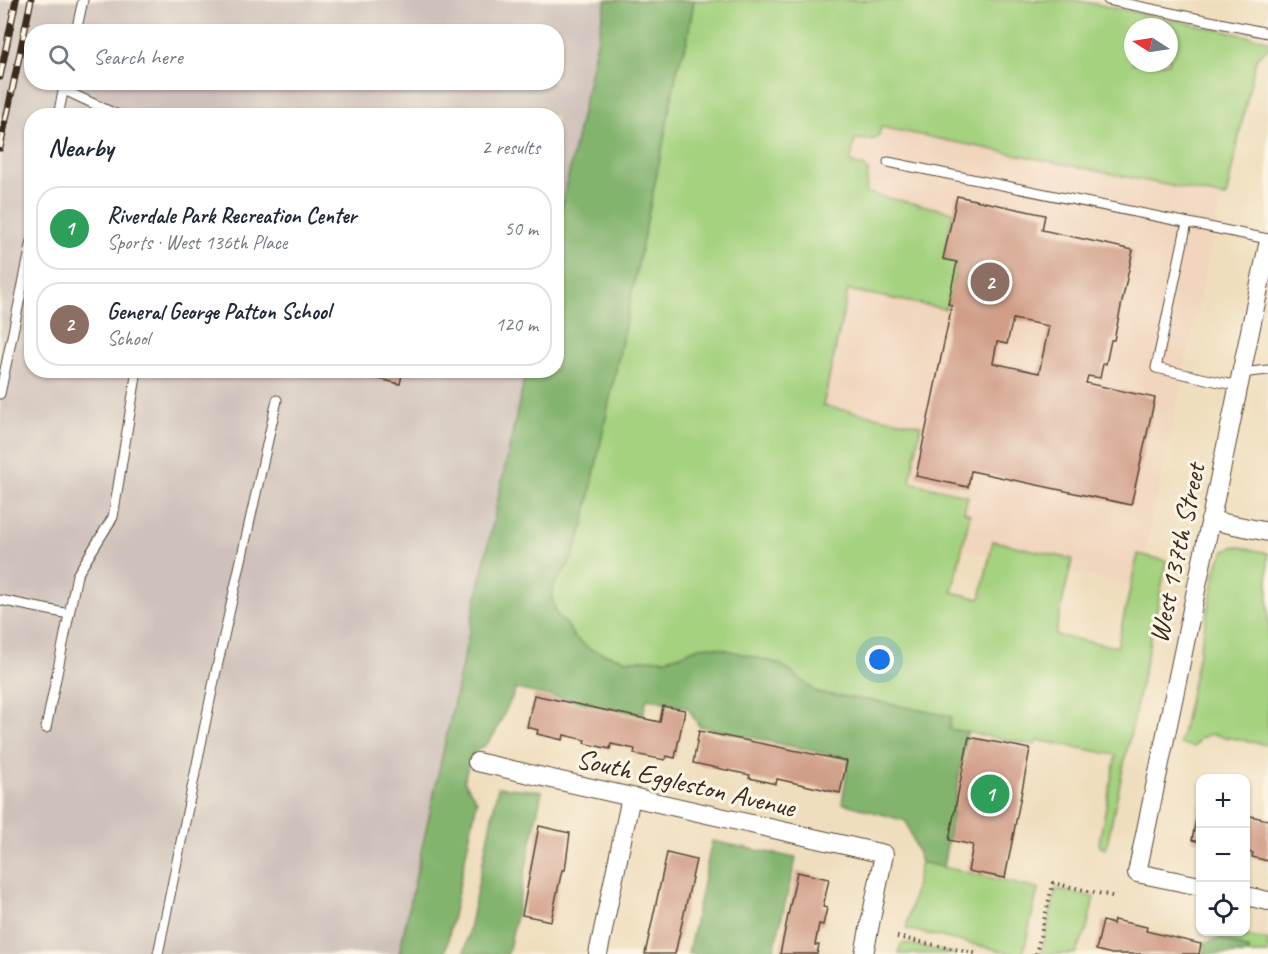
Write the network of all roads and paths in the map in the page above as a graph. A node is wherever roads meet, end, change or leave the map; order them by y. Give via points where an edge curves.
1 (83, 0) edge
2 (1108, 0) edge
3 (78, 24) edge
4 (1268, 33) edge
5 (63, 90) edge
6 (71, 90) edge
7 (60, 108) edge
8 (105, 108) edge
9 (888, 162) dead end
10 (1187, 223) junction
11 (1268, 239) edge
12 (1268, 245) edge
13 (24, 278) edge
14 (1268, 370) edge
15 (136, 378) edge
16 (1239, 380) junction
17 (0, 394) edge
18 (277, 400) dead end
19 (1210, 520) junction
20 (1268, 532) edge
21 (0, 600) edge
22 (69, 614) junction
23 (46, 728) dead end
24 (477, 762) dead end
25 (631, 797) junction
26 (1196, 885) edge
27 (1116, 897) dead end
28 (1250, 897) edge
29 (1268, 901) edge
30 (897, 937) dead end
31 (158, 954) edge
32 (598, 954) edge
33 (864, 954) edge
34 (978, 954) edge
35 (1036, 954) edge

1 - 3 lane
2 - 4 lane
5 - 7 lane
6 - 8 lane
9 - 10 lane
10 - 11 lane
10 - 16 lane via 1156,368
12 - 16 street, West 137th Street
13 - 17 lane
14 - 16 lane
15 - 22 lane via 113,518 77,575
16 - 19 street, West 137th Street
18 - 31 lane
19 - 20 street
19 - 26 street, West 137th Street via 1137,873
21 - 22 lane
22 - 23 lane
24 - 25 street, South Eggleston Avenue
25 - 32 street
25 - 33 street, South Eggleston Avenue via 884,854
27 - 35 path via 1053,884
28 - 29 street
30 - 34 path

